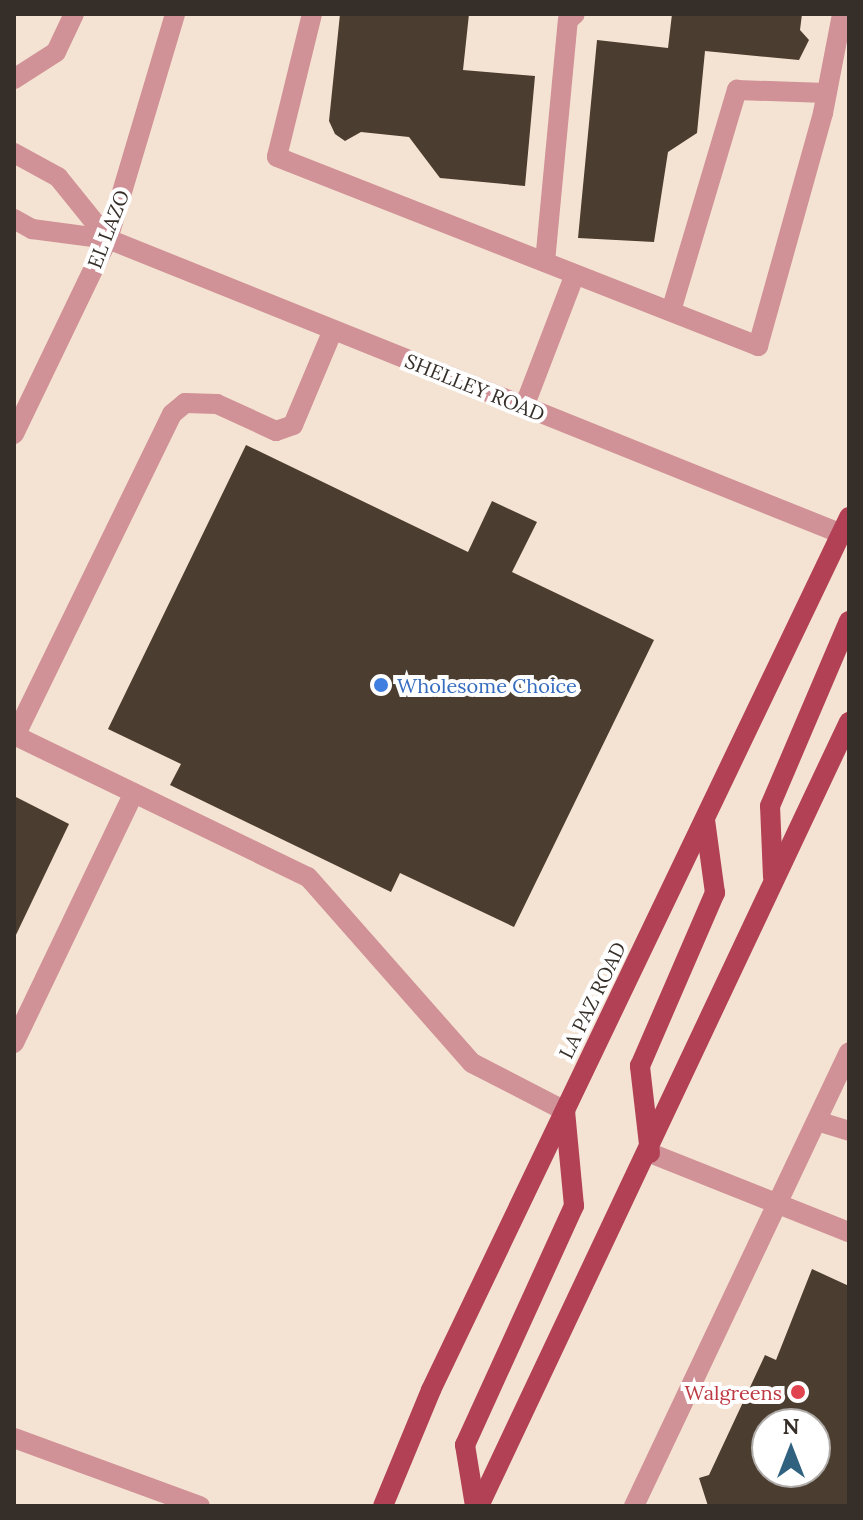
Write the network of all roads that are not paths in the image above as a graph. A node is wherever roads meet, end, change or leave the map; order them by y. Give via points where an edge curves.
1 (74, 14) edge
2 (175, 14) edge
3 (312, 14) edge
4 (575, 14) edge
5 (842, 14) edge
6 (14, 79) edge
7 (826, 93) junction
8 (14, 153) edge
9 (14, 219) edge
10 (108, 239) junction
11 (545, 262) junction
12 (575, 274) junction
13 (671, 311) junction
14 (333, 330) junction
15 (524, 407) junction
16 (14, 434) edge
17 (847, 531) edge
18 (849, 621) edge
19 (849, 722) edge
20 (14, 735) edge
21 (134, 793) junction
22 (705, 820) junction
23 (774, 881) junction
24 (14, 1043) edge
25 (849, 1052) edge
26 (565, 1111) junction
27 (817, 1121) junction
28 (849, 1131) edge
29 (650, 1153) junction
30 (779, 1204) junction
31 (849, 1232) edge
32 (14, 1438) edge
33 (200, 1506) edge
34 (383, 1506) edge
35 (477, 1506) edge
36 (634, 1506) edge

1 - 6 street via 56,52
2 - 10 street, EL LAZO
3 - 11 street via 277,157
4 - 11 street via 568,20
5 - 7 street
7 - 13 street via 737,90
7 - 13 street via 758,346
8 - 10 street via 58,177
9 - 10 street via 32,229
10 - 14 street, SHELLEY ROAD
10 - 16 street, EL LAZO
11 - 12 street
12 - 13 street
12 - 15 street
14 - 15 street, SHELLEY ROAD
14 - 20 street via 293,425 276,431 217,404 185,403 172,414
15 - 17 street, SHELLEY ROAD
17 - 22 main road, LA PAZ ROAD
18 - 23 main road via 770,806
19 - 23 main road
20 - 21 street
21 - 24 street
21 - 26 street via 308,877 472,1063
22 - 26 main road, LA PAZ ROAD
22 - 29 main road via 715,893 640,1066
23 - 29 main road
25 - 27 street
26 - 34 main road, LA PAZ ROAD
26 - 35 main road via 574,1206 465,1445
27 - 28 street
27 - 30 street
29 - 30 street
29 - 35 main road
30 - 31 street
30 - 36 street
32 - 33 street

